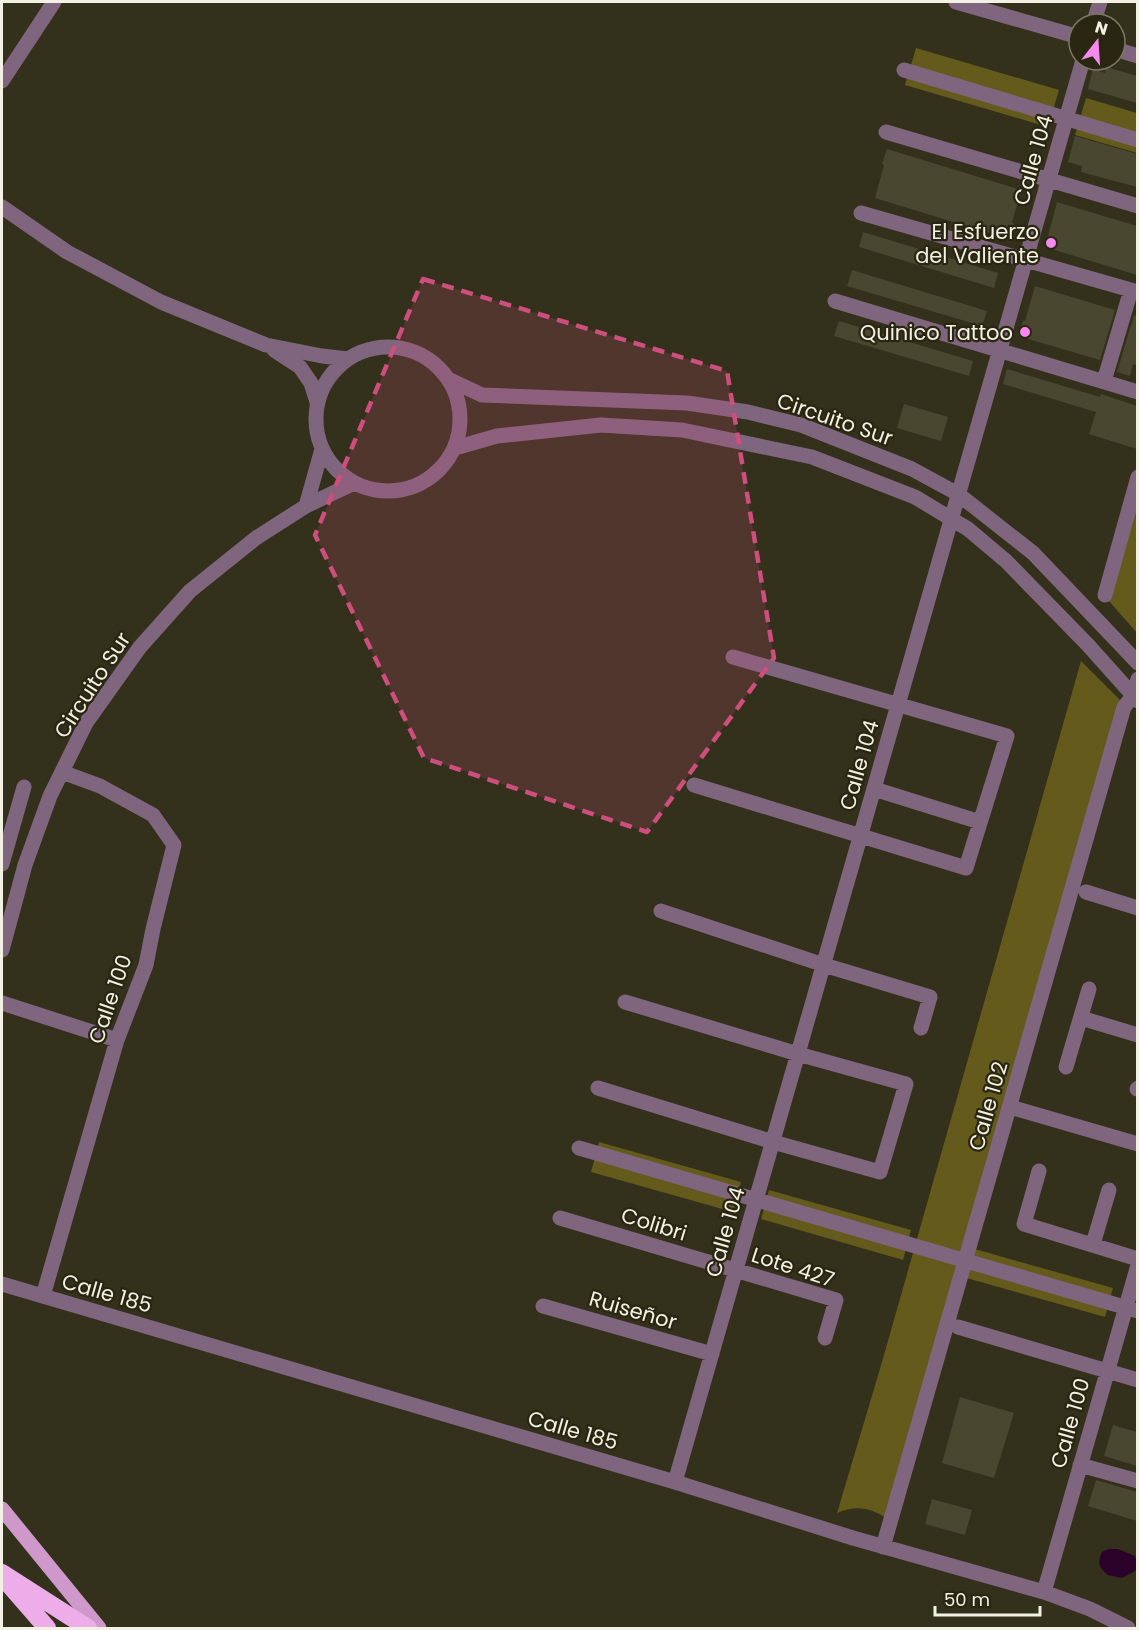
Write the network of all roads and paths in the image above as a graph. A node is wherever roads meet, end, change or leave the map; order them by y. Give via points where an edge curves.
1 (54, 2) edge
2 (956, 2) edge
3 (1067, 34) edge
4 (904, 70) dead end
5 (1080, 72) edge
6 (2, 81) edge
7 (1066, 119) junction
8 (886, 132) dead end
9 (1137, 140) edge
10 (1048, 181) junction
11 (1137, 206) edge
12 (2, 207) edge
13 (861, 213) dead end
14 (1026, 260) junction
15 (1134, 291) edge
16 (835, 301) dead end
17 (266, 345) junction
18 (1000, 350) junction
19 (348, 358) junction
20 (448, 379) junction
21 (1104, 381) junction
22 (1137, 392) edge
23 (317, 402) junction
24 (454, 448) junction
25 (322, 449) junction
26 (1137, 477) edge
27 (354, 483) junction
28 (958, 494) junction
29 (306, 506) junction
30 (952, 518) junction
31 (1105, 595) dead end
32 (733, 657) dead end
33 (1137, 663) edge
34 (1137, 679) edge
35 (1135, 698) edge
36 (898, 705) junction
37 (62, 771) junction
38 (694, 785) dead end
39 (24, 788) dead end
40 (874, 789) junction
41 (980, 822) junction
42 (860, 836) junction
43 (2, 864) edge
44 (1086, 892) dead end
45 (7, 905) edge
46 (1137, 908) edge
47 (661, 911) dead end
48 (2, 950) edge
49 (824, 965) junction
50 (1089, 988) dead end
51 (625, 1002) dead end
52 (2, 1003) edge
53 (1080, 1018) junction
54 (921, 1028) dead end
55 (1137, 1035) edge
56 (117, 1040) junction
57 (798, 1054) junction
58 (1066, 1067) dead end
59 (598, 1088) dead end
60 (1017, 1109) dead end
61 (773, 1142) junction
62 (1137, 1144) edge
63 (579, 1148) dead end
64 (1039, 1171) dead end
65 (1109, 1190) dead end
66 (756, 1201) junction
67 (560, 1218) dead end
68 (1093, 1244) junction
69 (1137, 1259) edge
70 (965, 1262) junction
71 (1137, 1265) edge
72 (736, 1270) junction
73 (2, 1284) edge
74 (43, 1296) junction
75 (543, 1306) dead end
76 (1131, 1310) edge
77 (958, 1327) dead end
78 (825, 1338) dead end
79 (712, 1354) junction
80 (1107, 1371) junction
81 (1137, 1380) edge
82 (1080, 1465) junction
83 (1137, 1481) edge
84 (675, 1482) junction
85 (2, 1509) edge
86 (883, 1547) junction
87 (2, 1574) edge
88 (1044, 1592) junction
89 (47, 1629) edge
90 (88, 1629) edge
91 (99, 1629) edge
92 (1128, 1629) edge

1 - 6 street
2 - 3 street
4 - 7 street
5 - 7 street, Calle 104
7 - 9 street
7 - 10 street, Calle 104
8 - 10 street
10 - 11 street
10 - 14 street, Calle 104
12 - 17 street via 67,252 161,302
13 - 14 street
14 - 15 street
14 - 18 street, Calle 104
15 - 21 street
16 - 18 street
17 - 19 street
17 - 23 street via 300,367
18 - 21 street
18 - 28 street, Calle 104
19 - 20 street via 369,349 413,351 433,363
19 - 23 street via 334,370
20 - 24 street via 459,412
20 - 28 street, Circuito Sur via 482,395 687,404 748,412 801,425 912,469
21 - 22 street
23 - 25 street via 316,426
24 - 27 street via 442,468 423,482 400,490 377,490
24 - 30 street, Circuito Sur via 497,436 601,425 682,430 812,456 915,496
25 - 27 street via 335,468
25 - 29 street
26 - 31 street
27 - 29 street, Circuito Sur
28 - 30 street, Calle 104
28 - 33 street, Circuito Sur via 1033,553
29 - 37 street, Circuito Sur via 256,538 190,591 133,657 86,723
30 - 35 street, Circuito Sur via 1006,561
30 - 36 street, Calle 104
32 - 36 street
34 - 35 street, Calle 102
35 - 70 street, Calle 102 via 1124,707
36 - 40 street, Calle 104
36 - 41 street via 1007,736
37 - 45 street, Circuito Sur
37 - 56 street, Calle 100 via 153,815 174,845 146,965
38 - 42 street
39 - 43 street
40 - 41 street
40 - 42 street, Calle 104
41 - 42 street via 966,868
42 - 49 street, Calle 104
44 - 46 street
45 - 48 street, Circuito Sur
47 - 49 street
49 - 54 street via 930,997
49 - 57 street, Calle 104
50 - 53 street
51 - 57 street
52 - 56 street
53 - 55 street
53 - 58 street
56 - 74 street, Calle 100
57 - 61 street, Calle 104
57 - 61 street via 906,1084 880,1172
59 - 61 street
60 - 62 street
61 - 66 street, Calle 104
63 - 66 street
64 - 68 street via 1024,1224
65 - 68 street
66 - 70 street
66 - 72 street, Calle 104
67 - 72 street, Colibri
68 - 69 street
70 - 76 street
70 - 86 street, Calle 102
71 - 76 street, Calle 100
72 - 78 street, Lote 427 via 836,1300
72 - 79 street, Calle 104
73 - 74 street, Calle 185
74 - 84 street, Calle 185
75 - 79 street, Ruiseñor
76 - 80 street, Calle 100
77 - 80 street
79 - 84 street, Calle 104
80 - 81 street
80 - 82 street, Calle 100
82 - 83 street
82 - 88 street, Calle 100
84 - 86 street, Calle 185
85 - 91 main road
86 - 88 street, Calle 185
87 - 89 highway
87 - 90 highway
88 - 92 street, Calle 185

